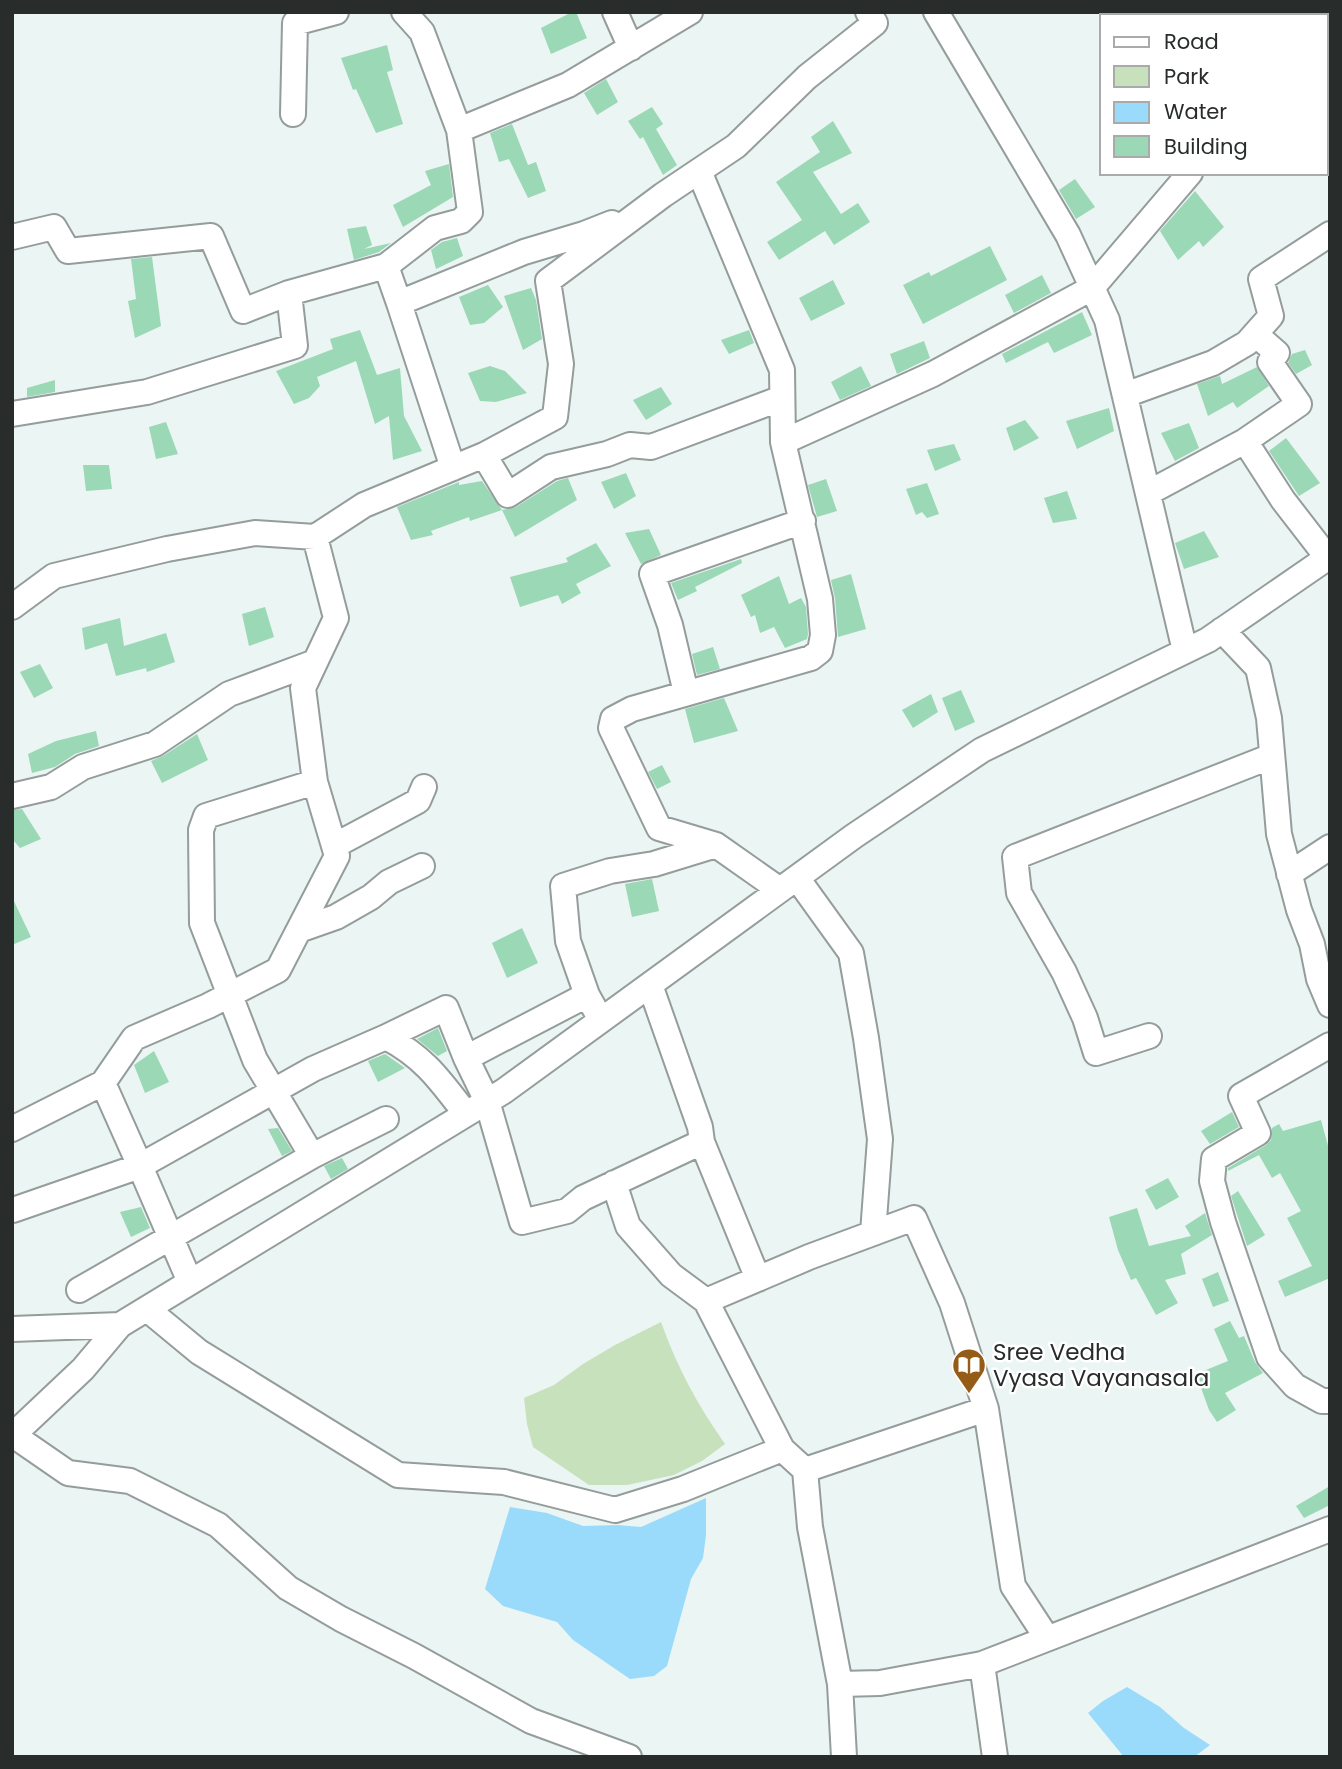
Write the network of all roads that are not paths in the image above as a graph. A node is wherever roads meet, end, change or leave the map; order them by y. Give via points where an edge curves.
1 (336, 12) edge
2 (404, 12) edge
3 (615, 12) edge
4 (690, 12) edge
5 (936, 12) edge
6 (878, 16) edge
7 (631, 48) junction
8 (293, 114) dead end
9 (459, 130) junction
10 (699, 171) junction
11 (1188, 175) edge
12 (644, 210) junction
13 (1330, 234) edge
14 (12, 237) edge
15 (386, 266) junction
16 (1092, 288) junction
17 (289, 293) junction
18 (399, 303) junction
19 (1255, 334) junction
20 (1125, 395) junction
21 (782, 398) junction
22 (12, 414) edge
23 (1245, 441) junction
24 (783, 442) junction
25 (484, 455) junction
26 (453, 468) junction
27 (1148, 493) junction
28 (803, 521) junction
29 (314, 537) junction
30 (1329, 556) edge
31 (12, 607) edge
32 (1222, 630) junction
33 (1185, 651) junction
34 (315, 662) junction
35 (686, 693) junction
36 (1272, 755) junction
37 (315, 782) junction
38 (424, 787) dead end
39 (12, 796) edge
40 (716, 845) junction
41 (334, 846) junction
42 (1330, 847) edge
43 (422, 866) dead end
44 (1289, 874) junction
45 (789, 884) junction
46 (299, 930) junction
47 (650, 985) junction
48 (229, 995) junction
49 (587, 995) junction
50 (1330, 1005) edge
51 (601, 1020) junction
52 (1149, 1036) dead end
53 (386, 1037) junction
54 (1330, 1045) edge
55 (466, 1058) junction
56 (103, 1083) junction
57 (273, 1091) junction
58 (476, 1108) junction
59 (386, 1119) dead end
60 (15, 1121) edge
61 (702, 1142) junction
62 (312, 1156) junction
63 (140, 1166) junction
64 (614, 1183) junction
65 (13, 1210) edge
66 (873, 1233) junction
67 (171, 1237) junction
68 (758, 1279) junction
69 (190, 1282) junction
70 (79, 1290) dead end
71 (706, 1301) junction
72 (147, 1309) junction
73 (120, 1325) junction
74 (12, 1329) edge
75 (1330, 1401) edge
76 (986, 1409) junction
77 (782, 1449) junction
78 (805, 1470) junction
79 (1330, 1530) edge
80 (1047, 1638) junction
81 (982, 1664) junction
82 (840, 1684) junction
83 (629, 1757) edge
84 (844, 1757) edge
85 (995, 1757) edge

1 - 8 street via 295,23
2 - 9 street via 422,32
3 - 7 street
4 - 7 street
5 - 16 street via 1068,234
6 - 10 street via 736,146
7 - 9 street via 568,85
9 - 15 street via 470,212 461,221 435,228
10 - 12 street
10 - 21 street via 782,370
11 - 16 street
12 - 18 street
12 - 25 street via 548,281 561,364 555,417
13 - 19 street via 1261,279 1271,316
14 - 17 street via 54,227 68,251 211,236 243,311
15 - 17 street
15 - 18 street
16 - 20 street via 1107,320
16 - 24 street via 933,374
17 - 22 street via 295,346 147,392
18 - 26 street
19 - 20 street via 1213,363
19 - 23 street via 1276,353 1270,362 1299,404
20 - 27 street
21 - 24 street
21 - 25 street via 651,447 630,445 551,467 508,495
23 - 27 street
23 - 30 street via 1283,500
24 - 28 street
25 - 26 street
26 - 29 street via 365,505
27 - 33 street
28 - 35 street via 820,600 820,651 793,665
28 - 35 street via 652,574
29 - 31 street via 255,533 167,549 54,576
29 - 34 street via 336,618
30 - 32 street
32 - 33 street
32 - 36 street via 1258,668
33 - 45 street via 982,750
34 - 37 street via 303,688
34 - 39 street via 229,694 155,744 83,766 51,786
35 - 40 street via 632,709 613,719 611,728 659,828
36 - 44 street via 1279,834
36 - 52 street via 1015,857 1019,893 1064,972 1096,1053
37 - 41 street
37 - 48 street via 206,816 201,830 202,923
38 - 41 street via 418,801
40 - 45 street
40 - 49 street via 563,886 568,941
41 - 46 street via 337,856
42 - 44 street
43 - 46 street via 335,917
44 - 50 street
45 - 47 street
45 - 66 street via 851,953 880,1139
46 - 48 street via 278,970
47 - 51 street
47 - 61 street
48 - 56 street via 134,1038
48 - 57 street
49 - 51 street
49 - 55 street
51 - 58 street
53 - 55 street via 446,1008
53 - 57 street
53 - 58 street via 408,1049
54 - 75 street via 1241,1096 1258,1133 1214,1159 1212,1181 1269,1357 1295,1387
55 - 58 street
56 - 60 street
56 - 63 street
57 - 62 street
57 - 63 street
58 - 64 street via 522,1222 567,1211
58 - 69 street
59 - 62 street
61 - 64 street
61 - 68 street
62 - 67 street
63 - 65 street
63 - 67 street
64 - 71 street via 628,1226 671,1275
66 - 68 street
66 - 76 street via 914,1218 952,1303
67 - 69 street
67 - 70 street
68 - 71 street
69 - 72 street
71 - 77 street
72 - 73 street
72 - 77 street via 199,1352 398,1475 504,1482 615,1510 684,1489
73 - 74 street
73 - 83 street via 83,1369 13,1435 68,1473 130,1481 218,1525 288,1588 341,1619 531,1721
76 - 78 street
76 - 80 street via 1013,1587
77 - 78 street
78 - 82 street via 810,1527
79 - 80 street
80 - 81 street
81 - 82 street via 880,1683
81 - 85 street
82 - 84 street

